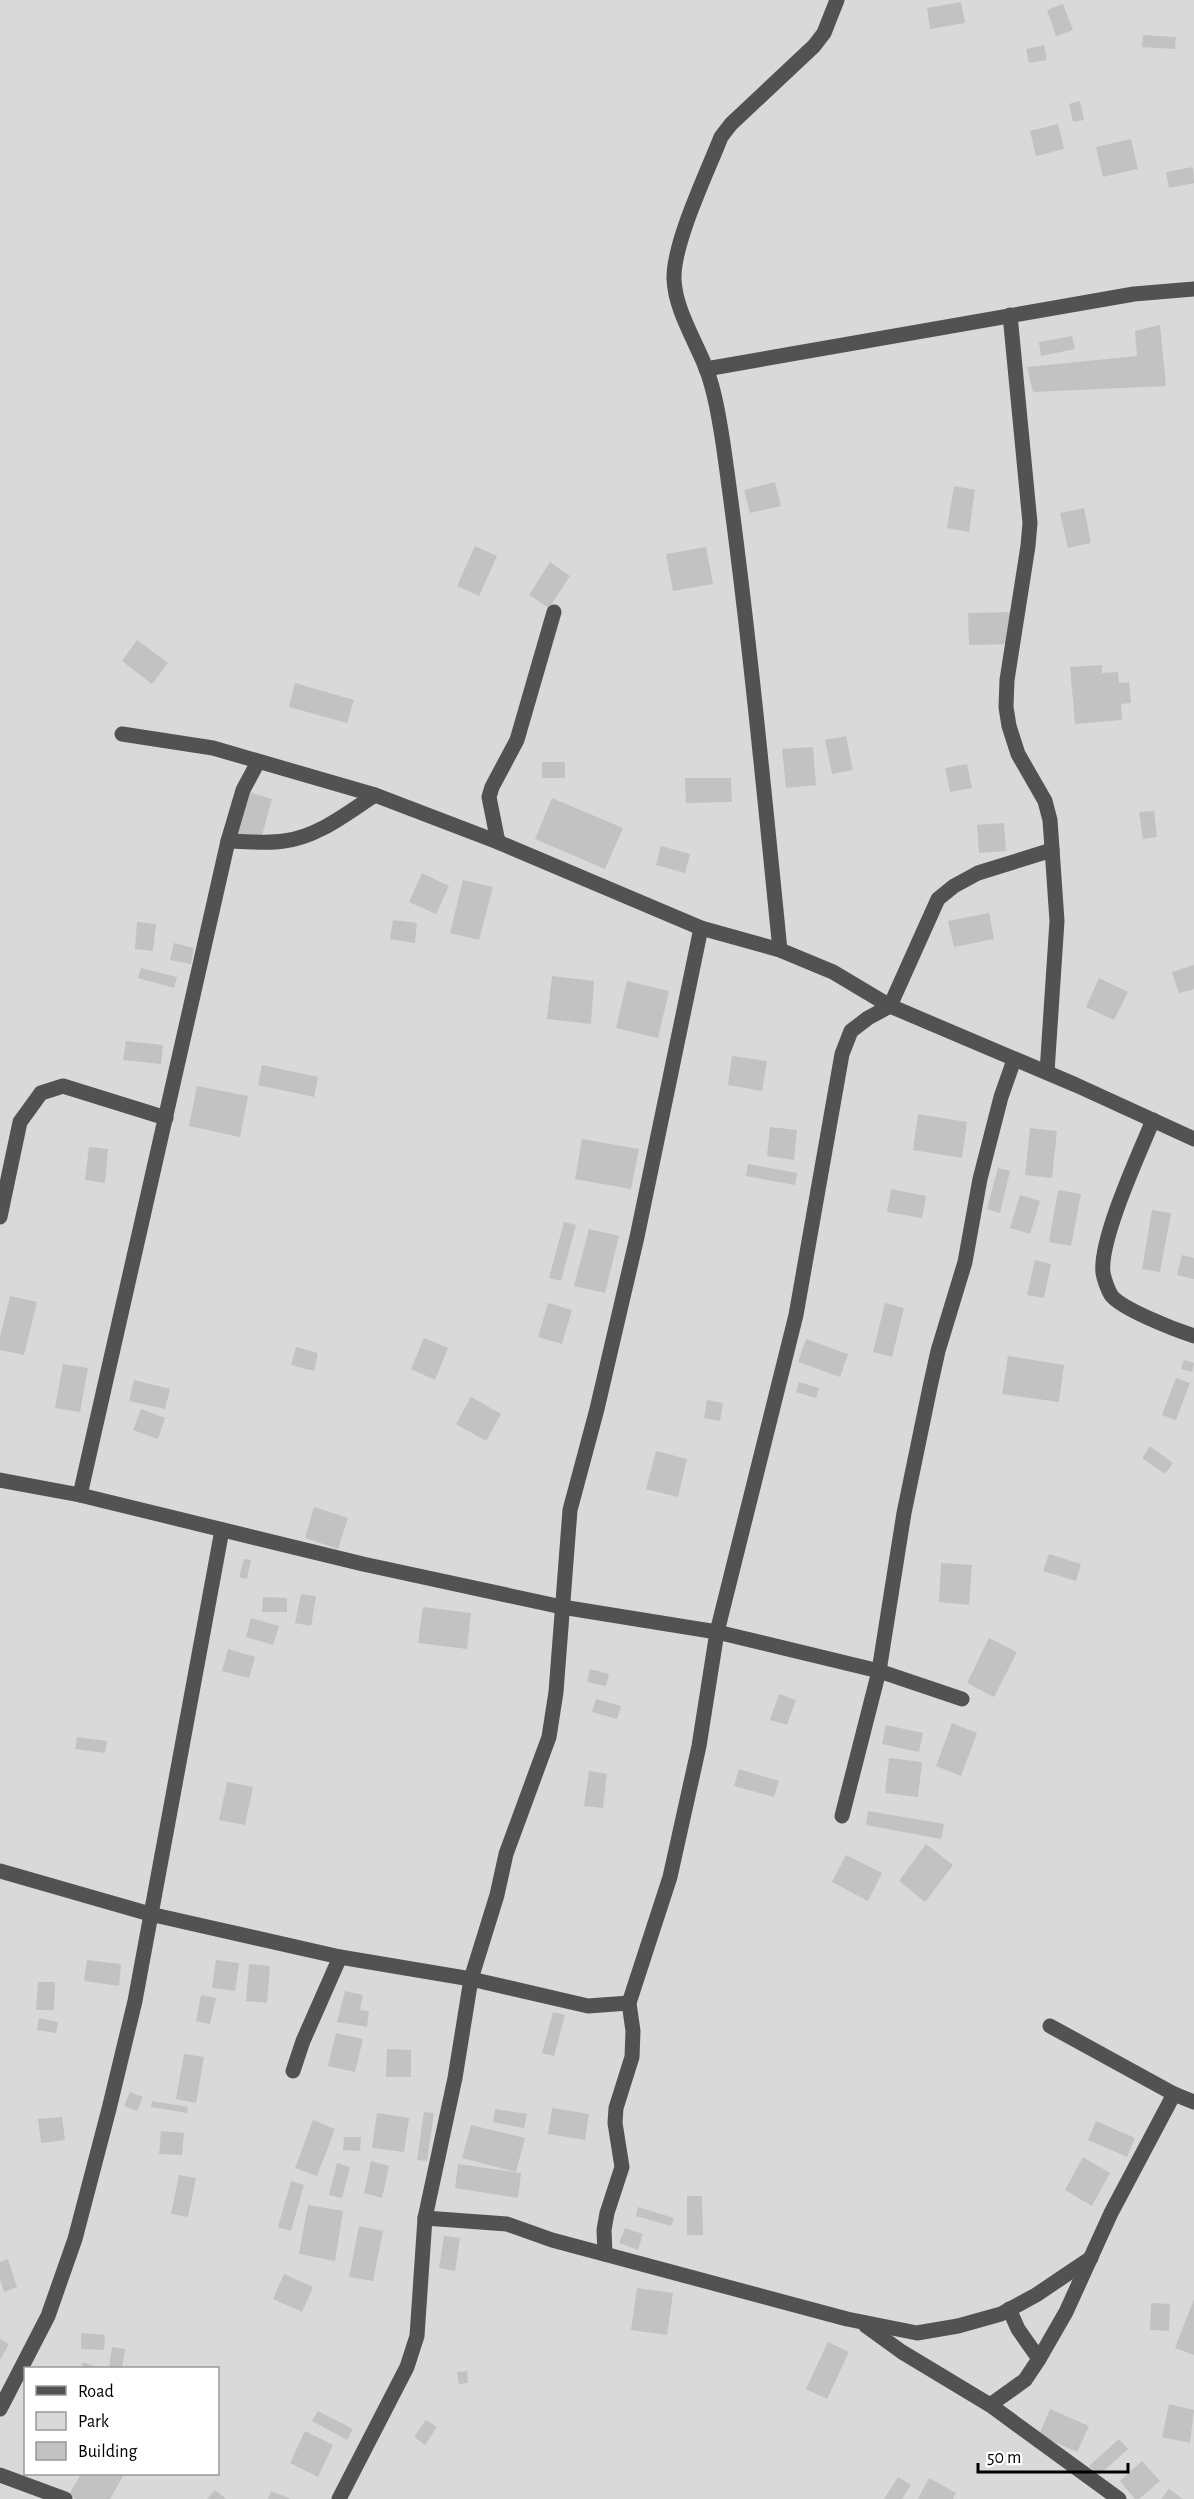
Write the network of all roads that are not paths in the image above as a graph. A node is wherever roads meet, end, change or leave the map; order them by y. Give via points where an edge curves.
1 (837, 0) edge
2 (1194, 289) edge
3 (1010, 315) junction
4 (706, 369) junction
5 (554, 612) dead end
6 (122, 734) dead end
7 (258, 762) junction
8 (375, 795) junction
9 (228, 841) junction
10 (498, 842) junction
11 (1052, 850) junction
12 (701, 928) junction
13 (780, 950) junction
14 (890, 1006) junction
15 (1014, 1060) junction
16 (1047, 1072) junction
17 (166, 1118) junction
18 (1153, 1120) junction
19 (1194, 1139) edge
20 (0, 1217) edge
21 (1194, 1336) edge
22 (0, 1480) edge
23 (80, 1495) junction
24 (222, 1530) junction
25 (562, 1607) junction
26 (717, 1632) junction
27 (879, 1671) junction
28 (962, 1698) dead end
29 (842, 1816) dead end
30 (0, 1871) edge
31 (150, 1914) junction
32 (340, 1957) junction
33 (471, 1979) junction
34 (629, 2003) junction
35 (1050, 2026) dead end
36 (293, 2072) dead end
37 (1174, 2094) junction
38 (1194, 2102) edge
39 (425, 2218) junction
40 (605, 2254) junction
41 (1090, 2258) junction
42 (1010, 2309) junction
43 (861, 2322) junction
44 (1040, 2359) junction
45 (990, 2405) junction
46 (0, 2409) edge
47 (0, 2475) edge
48 (65, 2499) edge
49 (339, 2499) edge
50 (1119, 2499) edge

1 - 4 street via 824,33 814,46 721,137 677,253 675,294
2 - 3 street via 1134,294
3 - 4 street
3 - 11 street via 1030,523 1006,707 1018,754 1045,801
4 - 13 street via 715,396 724,455 758,723
5 - 10 street via 518,740 489,797
6 - 7 street via 213,748
7 - 8 street
7 - 9 street via 243,790
8 - 9 street via 333,823 304,836 284,842
8 - 10 street
9 - 17 street
10 - 12 street
11 - 14 street via 978,873 938,899
11 - 16 street via 1057,921
12 - 13 street
12 - 25 street via 634,1248 570,1510
13 - 14 street via 833,972
14 - 15 street
14 - 26 street via 851,1031 842,1054 796,1315
15 - 16 street
15 - 27 street via 1001,1097 980,1179 965,1262 930,1387 904,1513
16 - 18 street
17 - 20 street via 63,1086 41,1093 20,1122
17 - 23 street
18 - 19 street
18 - 21 street via 1115,1217 1103,1274 1112,1295 1125,1306
22 - 23 street
23 - 24 street
24 - 25 street
24 - 31 street
25 - 26 street
25 - 33 street via 549,1737 506,1854
26 - 27 street
26 - 34 street via 699,1746 670,1877
27 - 28 street
27 - 29 street
30 - 31 street
31 - 32 street
31 - 46 street via 135,2001 75,2239 48,2316
32 - 33 street
32 - 36 street
33 - 34 street via 588,2006
33 - 39 street
34 - 40 street via 632,2057 615,2123 622,2168 607,2213
35 - 37 street
37 - 38 street
37 - 41 street
39 - 40 street via 507,2224
39 - 49 street via 417,2336 407,2367
40 - 43 street
41 - 42 street
41 - 44 street
42 - 43 street via 958,2326 917,2333
42 - 44 street via 1018,2329
43 - 45 street via 902,2352
44 - 45 street via 1025,2380
45 - 50 street
47 - 48 street

